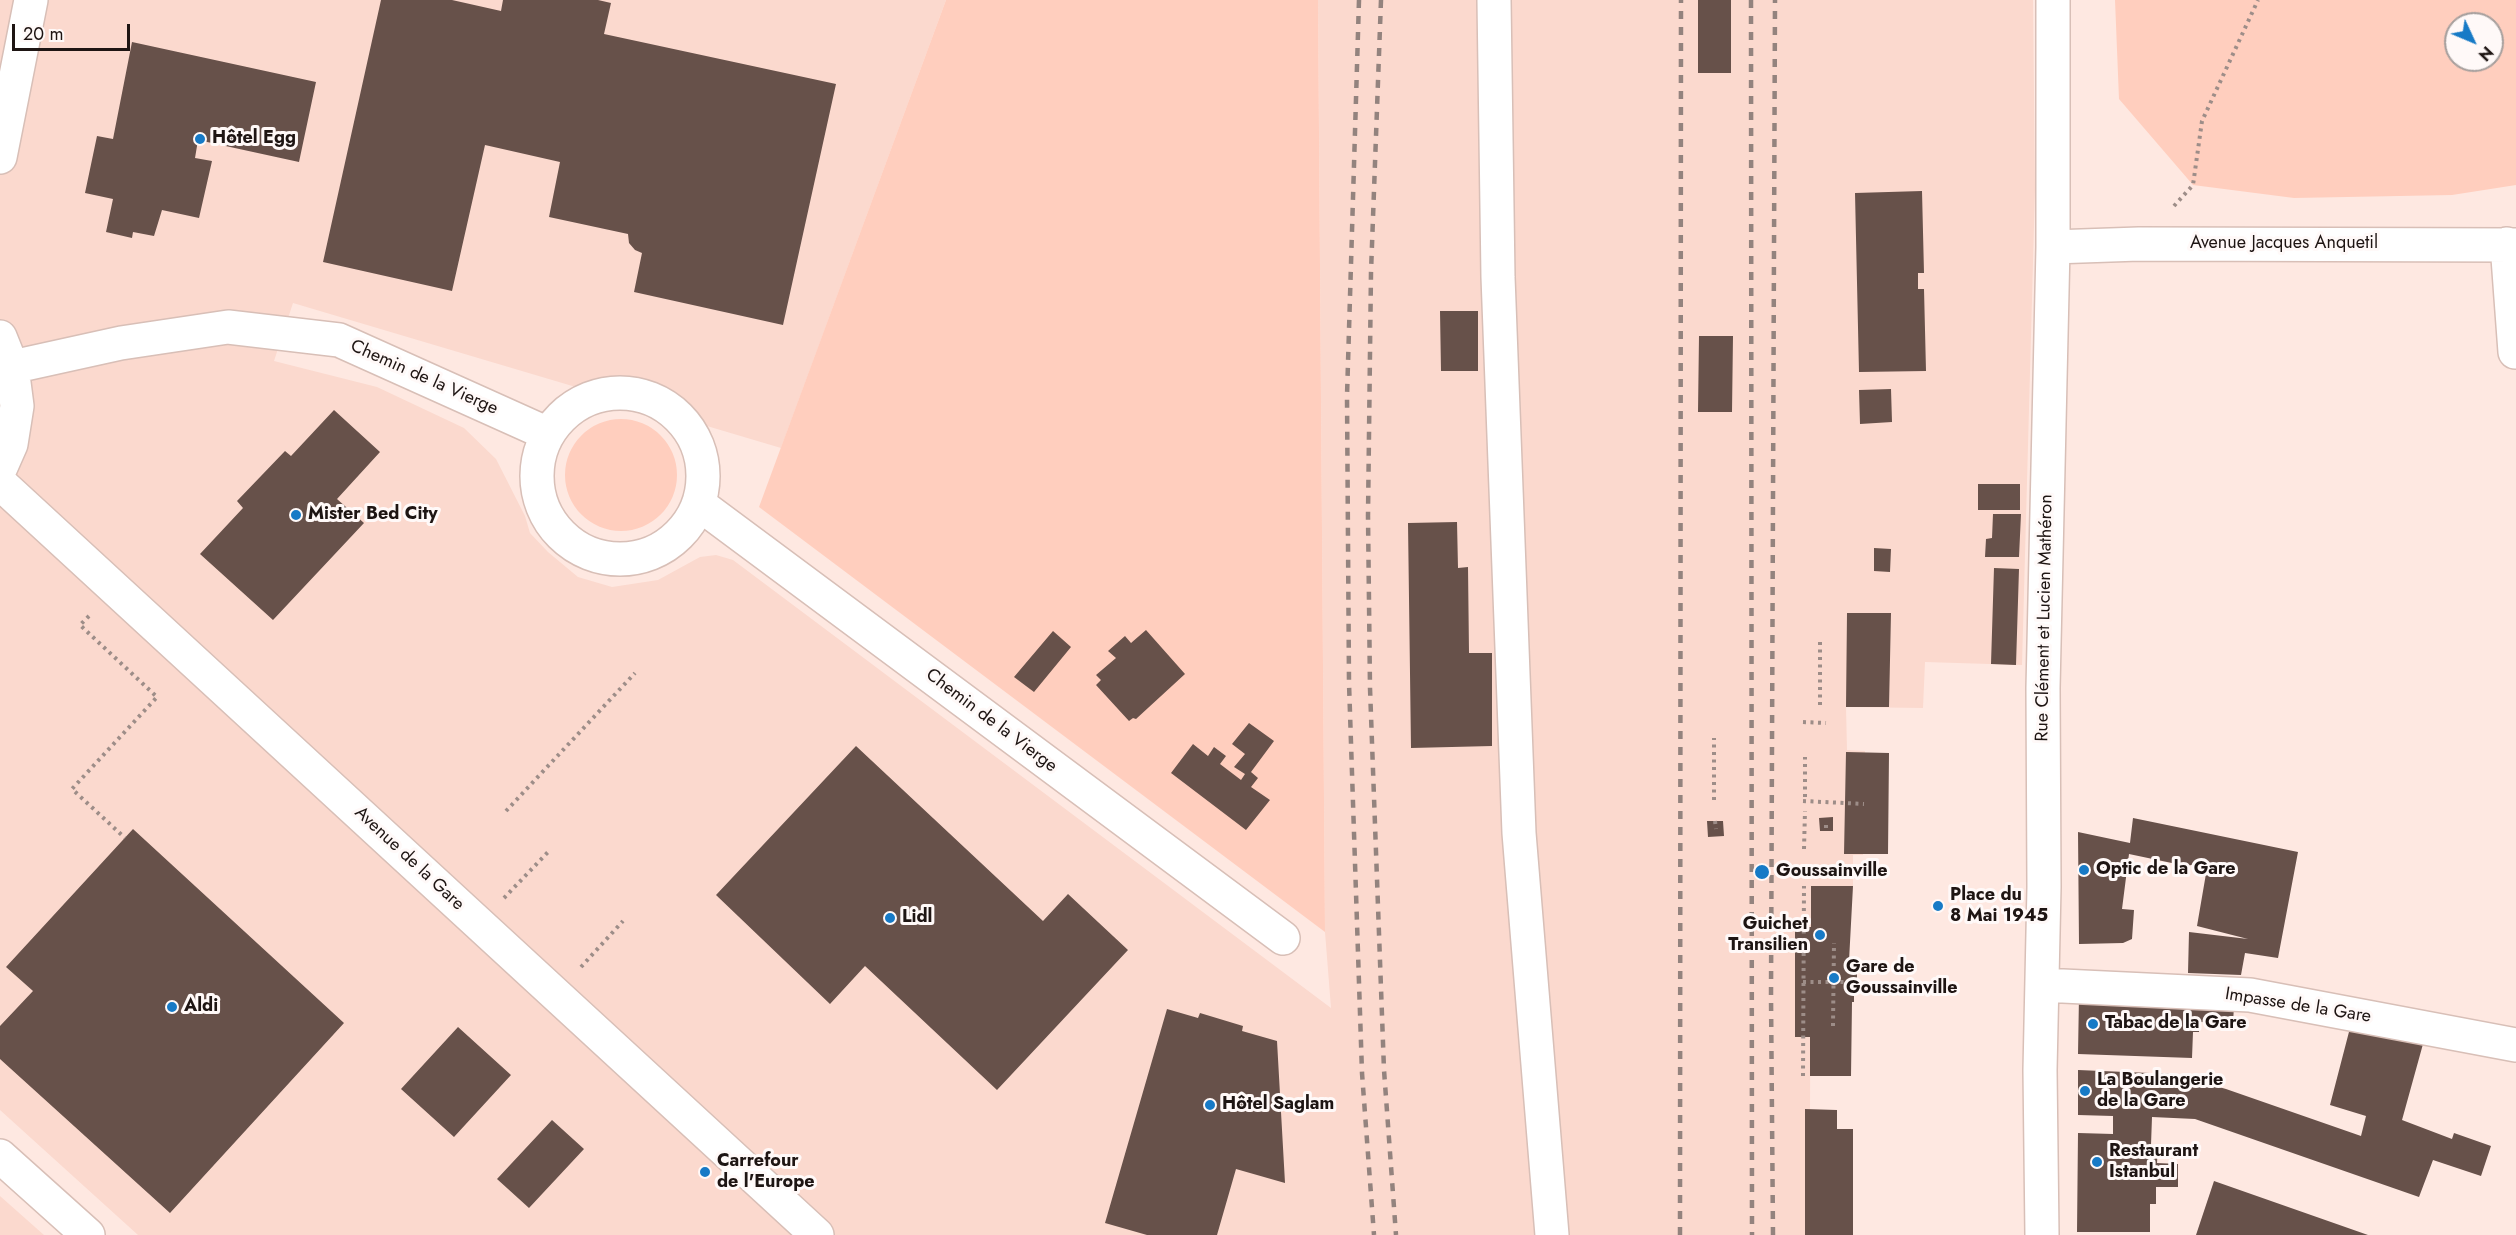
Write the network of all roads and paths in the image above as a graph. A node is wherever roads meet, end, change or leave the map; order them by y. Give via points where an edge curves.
1 (31, 0) edge
2 (1494, 0) edge
3 (2053, 0) edge
4 (2258, 0) edge
5 (0, 157) edge
6 (2139, 244) junction
7 (2511, 244) edge
8 (2053, 247) junction
9 (0, 337) edge
10 (2515, 352) edge
11 (12, 367) junction
12 (548, 434) junction
13 (0, 469) edge
14 (0, 483) edge
15 (699, 504) junction
16 (114, 589) junction
17 (1820, 642) dead end
18 (635, 673) dead end
19 (1820, 707) dead end
20 (1803, 722) dead end
21 (1826, 723) dead end
22 (1714, 738) dead end
23 (1805, 757) dead end
24 (1714, 800) dead end
25 (1864, 804) dead end
26 (506, 811) dead end
27 (1805, 811) dead end
28 (1715, 820) dead end
29 (1826, 825) dead end
30 (1716, 829) dead end
31 (1826, 831) dead end
32 (125, 838) dead end
33 (1804, 849) dead end
34 (549, 851) dead end
35 (1809, 875) dead end
36 (1815, 875) dead end
37 (1804, 886) dead end
38 (503, 899) dead end
39 (623, 921) dead end
40 (1283, 938) dead end
41 (1834, 943) dead end
42 (579, 969) dead end
43 (1803, 982) junction
44 (1857, 982) dead end
45 (1833, 983) junction
46 (2042, 985) junction
47 (1833, 1026) dead end
48 (2516, 1045) edge
49 (1803, 1076) dead end
50 (0, 1156) edge
51 (88, 1235) edge
52 (817, 1235) edge
53 (1552, 1235) edge
54 (2042, 1235) edge

1 - 5 street
2 - 53 street via 1498,277 1519,833
3 - 8 street, Rue Clément et Lucien Mathéron
4 - 6 path via 2202,121 2193,185
6 - 7 street, Avenue Jacques Anquetil
6 - 8 street, Avenue Jacques Anquetil
7 - 10 street
8 - 46 street, Rue Clément et Lucien Mathéron via 2043,688
9 - 11 street
11 - 12 street, Chemin de la Vierge via 121,343 228,327 339,340
11 - 13 street via 17,406 11,444
12 - 15 street via 565,413 589,399 615,393 643,396 667,407 687,426 700,450 704,477
12 - 15 street via 529,498 563,537 586,553 613,560 672,558
14 - 16 street, Avenue de la Gare
15 - 40 street, Chemin de la Vierge
16 - 32 path via 80,625 157,697 72,789
16 - 52 street, Avenue de la Gare
17 - 19 path
18 - 26 path
20 - 21 path
22 - 24 path
23 - 25 path via 1804,799
27 - 33 path
28 - 30 path
29 - 31 path
34 - 38 path
35 - 36 path
37 - 43 path
39 - 42 path
41 - 45 path
43 - 45 path
43 - 49 path
44 - 45 path
45 - 47 path
46 - 48 street, Impasse de la Gare via 2250,995
46 - 54 street, Rue Clément et Lucien Mathéron
50 - 51 street

